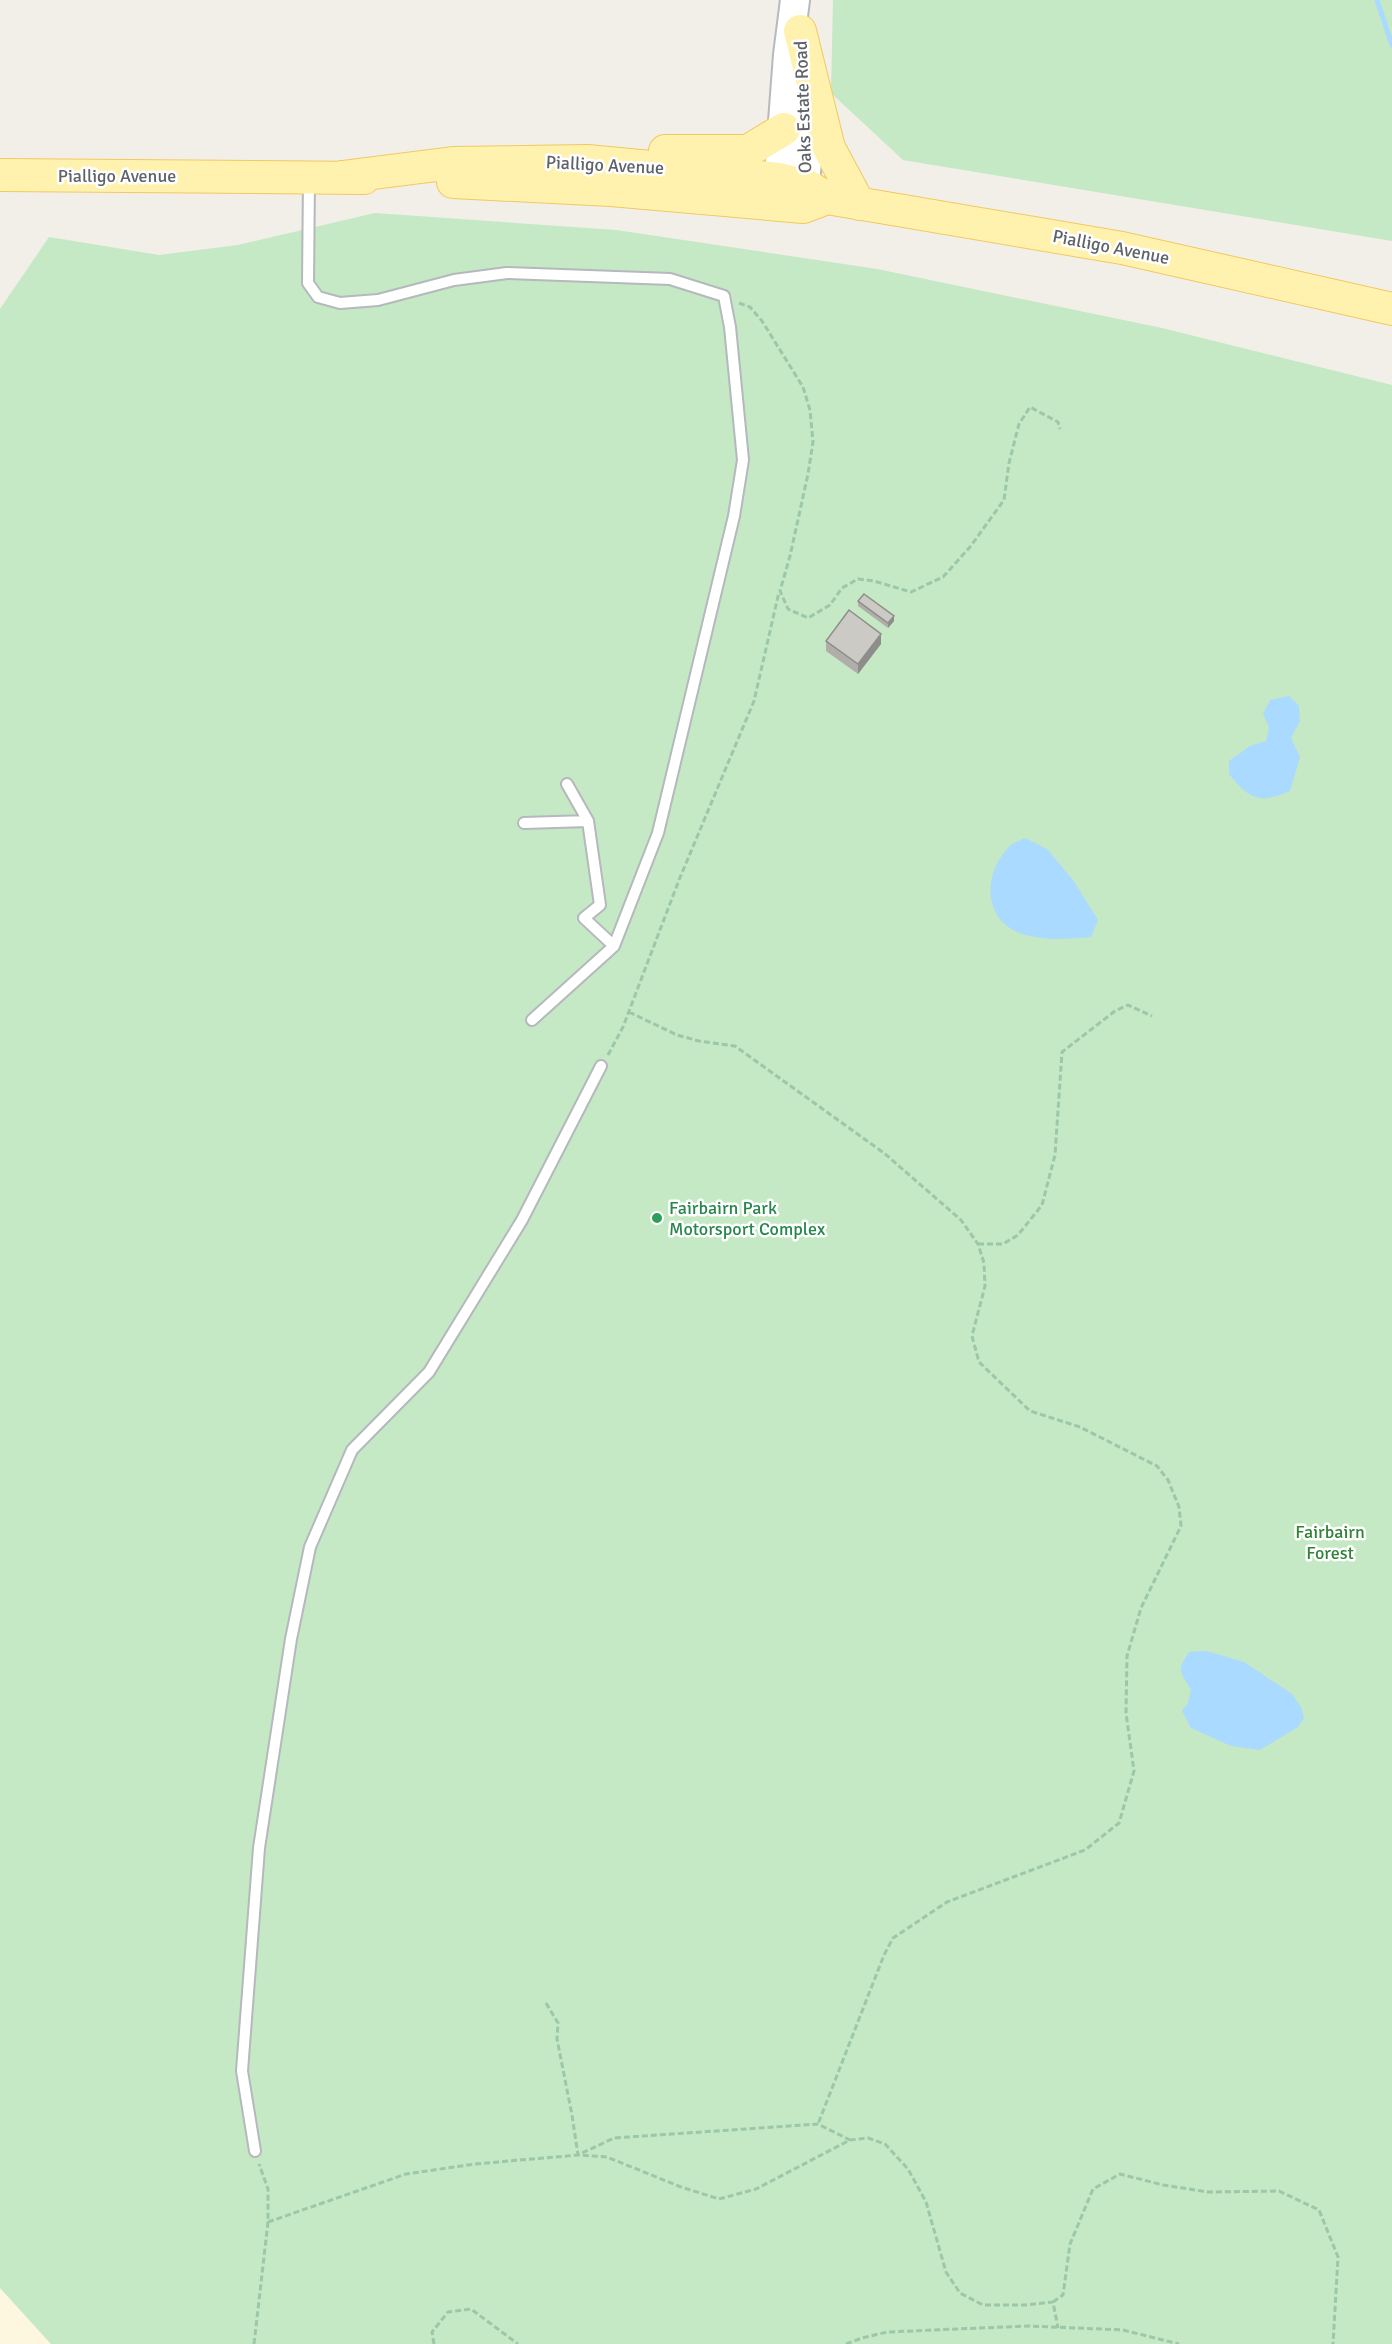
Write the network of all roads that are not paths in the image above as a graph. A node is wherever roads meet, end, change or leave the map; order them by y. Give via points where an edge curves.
1 (796, 12) edge
2 (784, 129) junction
3 (587, 160) junction
4 (0, 175) edge
5 (309, 177) junction
6 (342, 177) junction
7 (798, 195) junction
8 (859, 204) junction
9 (1392, 309) edge
10 (567, 784) dead end
11 (588, 821) junction
12 (524, 823) dead end
13 (614, 946) junction
14 (532, 1020) dead end
15 (601, 1066) road end
16 (255, 2151) road end

1 - 2 main road, Oaks Estate Road via 788,55
1 - 7 main road, Oaks Estate Road via 807,120
1 - 8 main road via 829,148
2 - 3 main road via 748,151 631,151
2 - 7 main road, Oaks Estate Road
3 - 6 main road, Pialligo Avenue via 453,163
3 - 7 main road, Pialligo Avenue
4 - 5 main road, Pialligo Avenue
5 - 6 main road, Pialligo Avenue
5 - 13 lane via 308,283 318,297 340,303 378,300 454,280 507,273 670,279 724,296 743,460 734,516 658,833
6 - 7 main road, Pialligo Avenue
7 - 8 main road, Pialligo Avenue
8 - 9 main road, Pialligo Avenue via 1122,248
10 - 11 lane
11 - 12 lane
11 - 13 lane via 600,905 584,918
13 - 14 lane
15 - 16 lane via 522,1220 429,1372 352,1450 310,1547 291,1639 259,1848 242,2071

